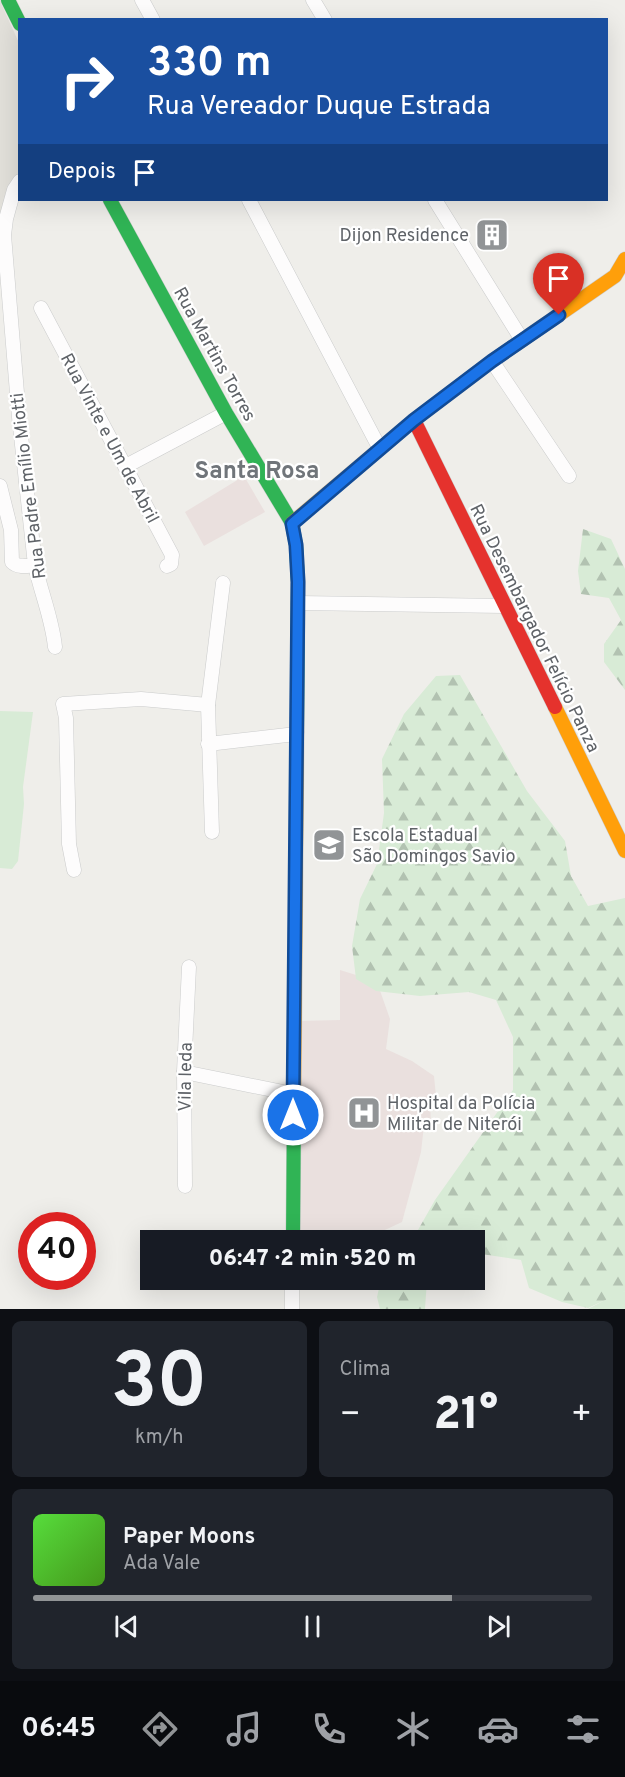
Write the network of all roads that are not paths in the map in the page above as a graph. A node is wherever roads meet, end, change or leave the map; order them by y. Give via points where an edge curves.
1 (8, 0) edge
2 (142, 0) edge
3 (314, 0) edge
4 (152, 18) edge
5 (324, 18) edge
6 (18, 20) edge
7 (18, 184) edge
8 (111, 201) edge
9 (250, 201) edge
10 (436, 201) edge
11 (625, 259) edge
12 (620, 278) edge
13 (41, 308) dead end
14 (522, 340) junction
15 (492, 361) junction
16 (226, 413) junction
17 (414, 420) junction
18 (380, 449) junction
19 (126, 466) junction
20 (569, 476) dead end
21 (0, 486) edge
22 (292, 524) junction
23 (35, 565) junction
24 (167, 566) dead end
25 (223, 583) dead end
26 (298, 603) junction
27 (504, 606) junction
28 (55, 647) dead end
29 (208, 705) junction
30 (296, 734) junction
31 (208, 744) junction
32 (212, 832) dead end
33 (625, 851) edge
34 (74, 870) dead end
35 (189, 967) dead end
36 (184, 1072) junction
37 (293, 1094) junction
38 (185, 1186) dead end
39 (292, 1230) edge
40 (292, 1290) edge
41 (292, 1309) edge

1 - 6 street
2 - 4 street
3 - 5 street
7 - 23 street, Rua Padre Emílio Miotti via 4,235
8 - 16 street, Rua Martins Torres
9 - 18 street
10 - 14 street
11 - 12 street
12 - 14 street
13 - 19 street, Rua Vinte e Um de Abril
14 - 15 street
15 - 17 street
15 - 20 street
16 - 19 street
16 - 22 street, Rua Martins Torres
17 - 18 street
17 - 27 street, Rua Desembargador Felício Panza
18 - 22 street
19 - 24 street, Rua Vinte e Um de Abril via 172,555
21 - 23 street via 11,530 12,562 15,566
22 - 26 street via 298,561
23 - 28 street, Rua Padre Emílio Miotti
25 - 29 street
26 - 27 street
26 - 30 street
27 - 33 street, Rua Desembargador Felício Panza
29 - 31 street
29 - 34 street via 141,699 63,704 69,844
30 - 31 street
30 - 37 street
31 - 32 street
35 - 36 street, Vila Ieda
36 - 37 street
36 - 38 street, Vila Ieda
37 - 39 street
40 - 41 street

